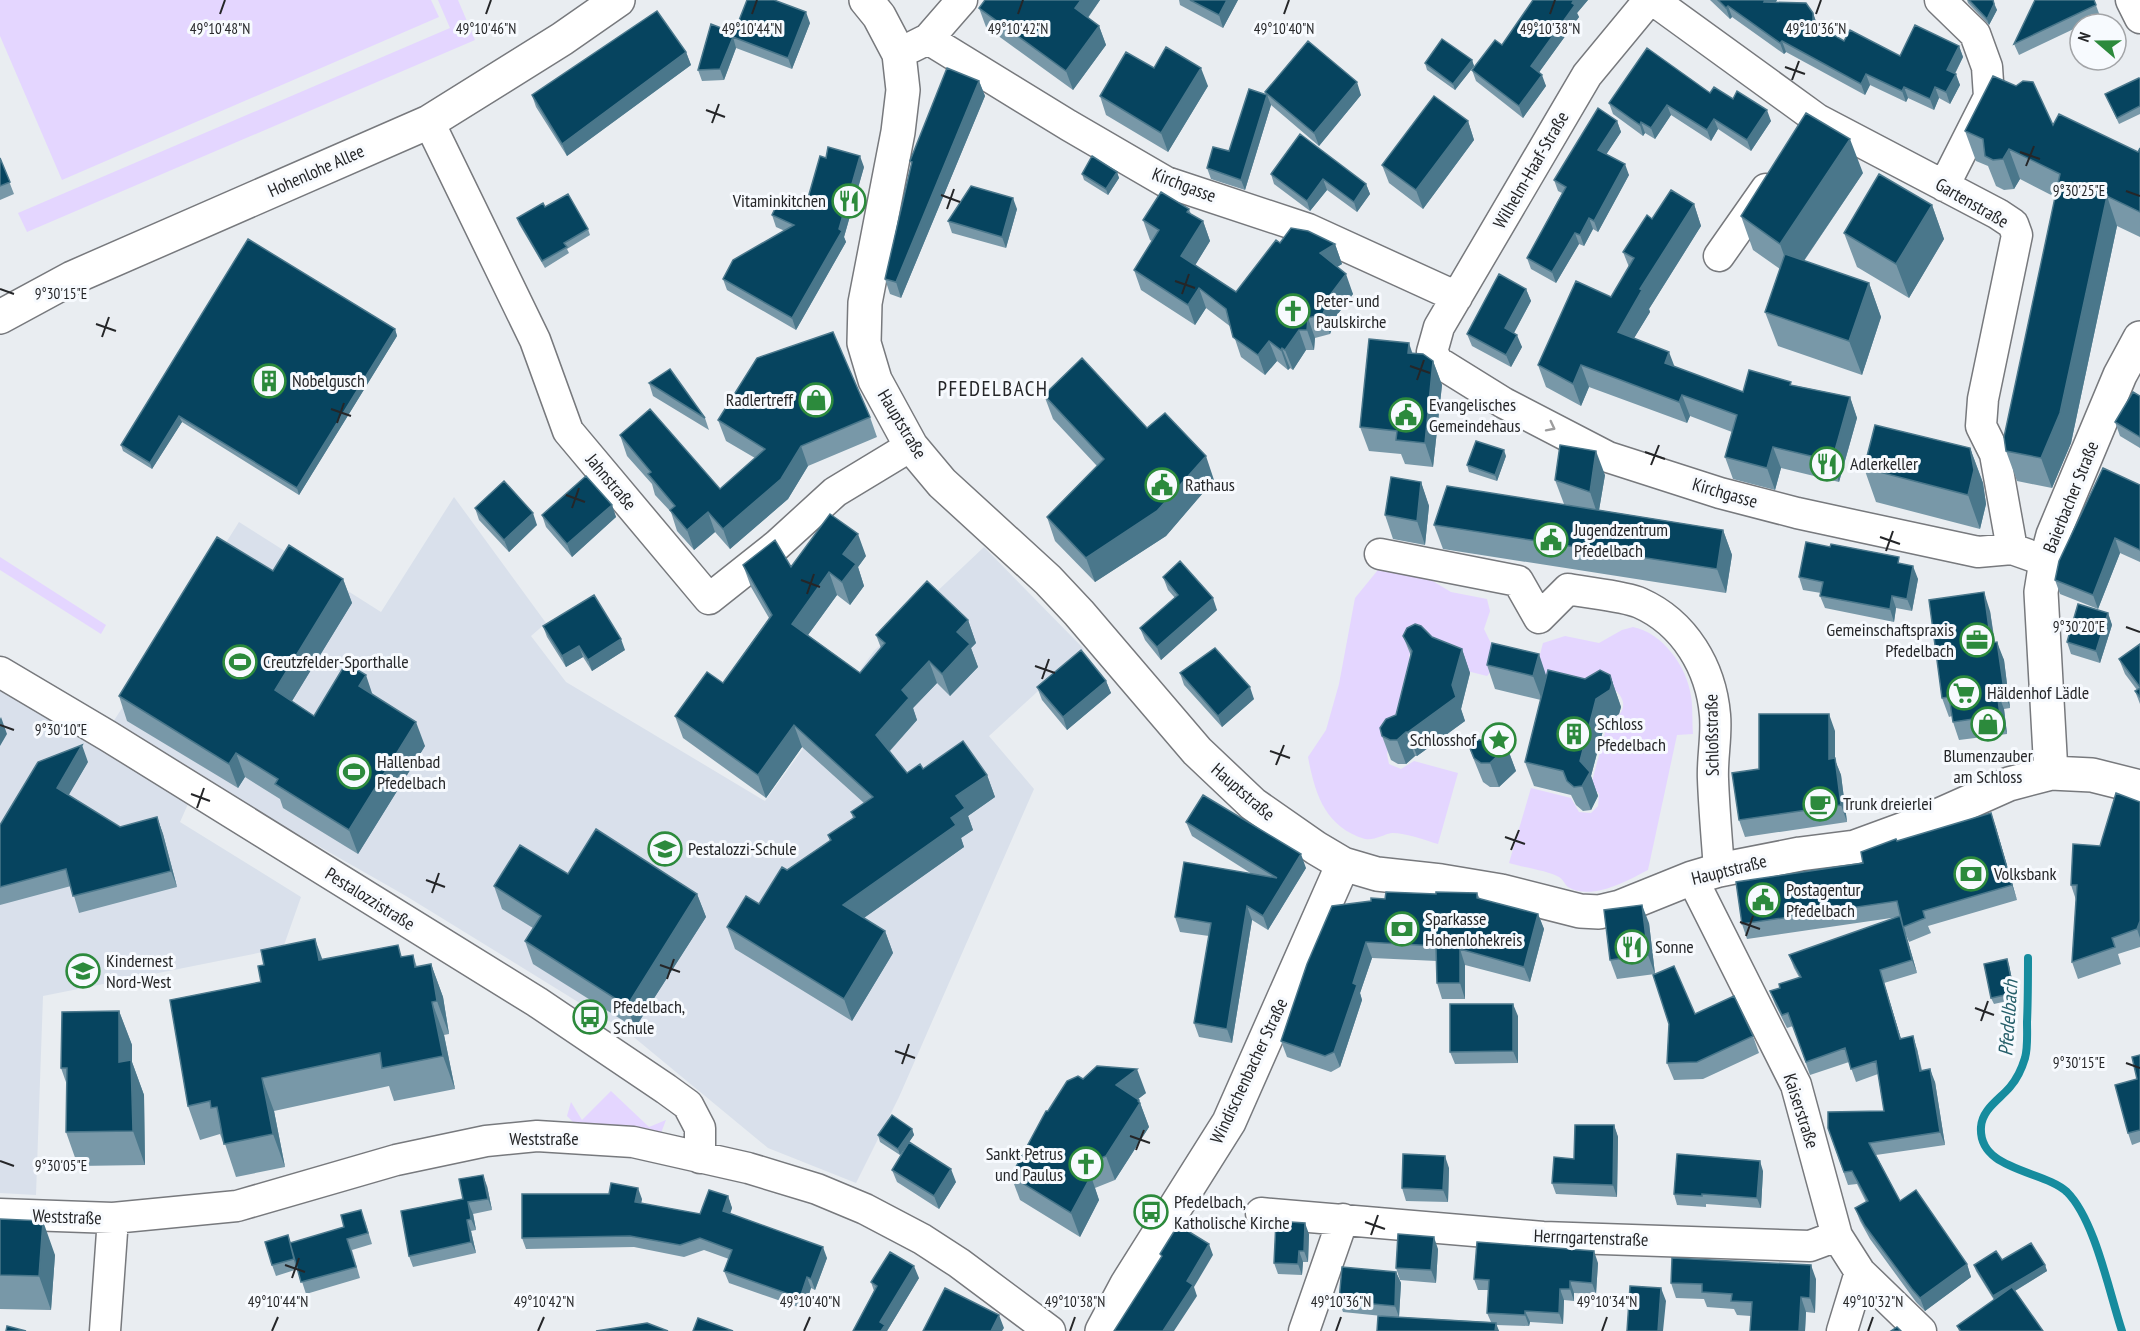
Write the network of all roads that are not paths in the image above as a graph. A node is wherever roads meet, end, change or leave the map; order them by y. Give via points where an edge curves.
1 (618, 0) edge
2 (866, 0) edge
3 (962, 0) edge
4 (1651, 0) edge
5 (1941, 0) edge
6 (2131, 0) edge
7 (2140, 18) edge
8 (928, 39) junction
9 (899, 54) junction
10 (429, 122) junction
11 (1784, 164) edge
12 (1944, 186) junction
13 (1719, 256) dead end
14 (1457, 297) junction
15 (0, 317) edge
16 (2140, 338) edge
17 (1432, 352) joint
18 (911, 446) junction
19 (2012, 549) junction
20 (1380, 554) dead end
21 (2046, 561) junction
22 (0, 672) edge
23 (2051, 773) junction
24 (2140, 787) edge
25 (1342, 864) junction
26 (1706, 874) junction
27 (700, 1158) junction
28 (1261, 1212) dead end
29 (0, 1214) edge
30 (113, 1218) junction
31 (1343, 1219) junction
32 (1837, 1236) junction
33 (1860, 1272) junction
34 (105, 1331) edge
35 (1050, 1331) edge
36 (1102, 1331) edge
37 (1304, 1331) edge
38 (1842, 1331) edge
39 (1921, 1331) edge

1 - 10 main road, Hohenlohe Allee
2 - 9 main road, Hauptstraße
3 - 8 street
4 - 12 street, Gartenstraße via 1810,128
4 - 14 street, Wilhelm-Haaf-Straße via 1587,75
5 - 12 street via 1975,34 1987,67 1989,97
6 - 7 street
8 - 9 street
8 - 14 street, Kirchgasse via 1166,182 1308,229
9 - 18 main road, Hauptstraße via 903,90 898,132 866,303 864,343 875,380
10 - 15 main road, Hohenlohe Allee via 72,278
10 - 18 street, Jahnstraße via 535,340 568,431 709,599 835,492
11 - 13 street
12 - 19 street, Gartenstraße via 2013,224 2017,235 1983,399 1982,426 1995,454
14 - 17 street, Wilhelm-Haaf-Straße via 1439,327
16 - 21 main road, Baierbacher Straße via 2120,375
17 -> 19 street, Kirchgasse via 1438,362 1504,403 1608,457 1797,513 1978,552
18 - 25 main road, Hauptstraße via 942,483 1072,605 1197,751 1253,804
19 - 21 street, Kirchgasse
20 - 26 street, Schloßstraße via 1518,581 1539,618 1568,589 1639,603 1672,622 1688,641 1711,685 1715,717
21 - 23 main road, Baierbacher Straße via 2041,592
22 - 27 street, Pestalozzistraße via 527,996 666,1089 688,1105 700,1128
23 - 24 main road, Hauptstraße via 2092,775
23 - 26 main road, Hauptstraße via 2008,784 1855,847
25 - 26 main road, Hauptstraße via 1377,874 1501,891 1580,911 1599,912
25 - 36 main road, Windischenbacher Straße via 1228,1122
26 - 32 street, Kaiserstraße via 1796,1085
27 - 30 street, Weststraße via 633,1142 537,1136 486,1140 396,1160 237,1206
27 - 35 street, Weststraße via 817,1189 865,1209 959,1263
28 - 31 street, Herrngartenstraße
29 - 30 street, Weststraße
30 - 34 street
31 - 32 street, Herrngartenstraße via 1543,1237 1799,1246
31 - 37 street
32 - 33 street, Kaiserstraße
33 - 38 street
33 - 39 street, Kaiserstraße

